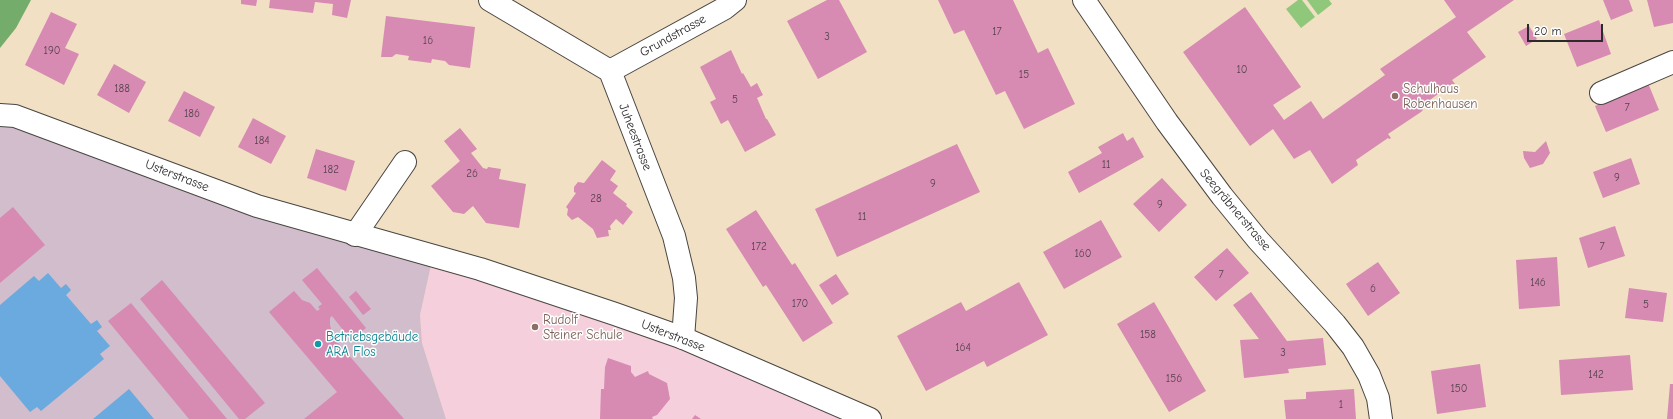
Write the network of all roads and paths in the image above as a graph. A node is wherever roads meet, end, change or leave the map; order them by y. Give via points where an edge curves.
1 (490, 0) edge
2 (735, 0) edge
3 (1084, 0) edge
4 (1673, 62) edge
5 (610, 71) junction
6 (1600, 93) dead end
7 (0, 115) edge
8 (405, 162) dead end
9 (355, 235) junction
10 (683, 338) junction
11 (870, 419) edge
12 (1381, 419) edge

1 - 5 street
2 - 5 street, Grundstrasse via 725,8
3 - 12 street, Seegräbnerstrasse via 1167,122 1222,196 1353,347 1378,398
4 - 6 street
5 - 10 street, Juheestrasse via 674,236 686,298
7 - 9 street, Usterstrasse via 15,116 257,206
8 - 9 street
9 - 10 street, Usterstrasse via 480,269
10 - 11 street, Usterstrasse

